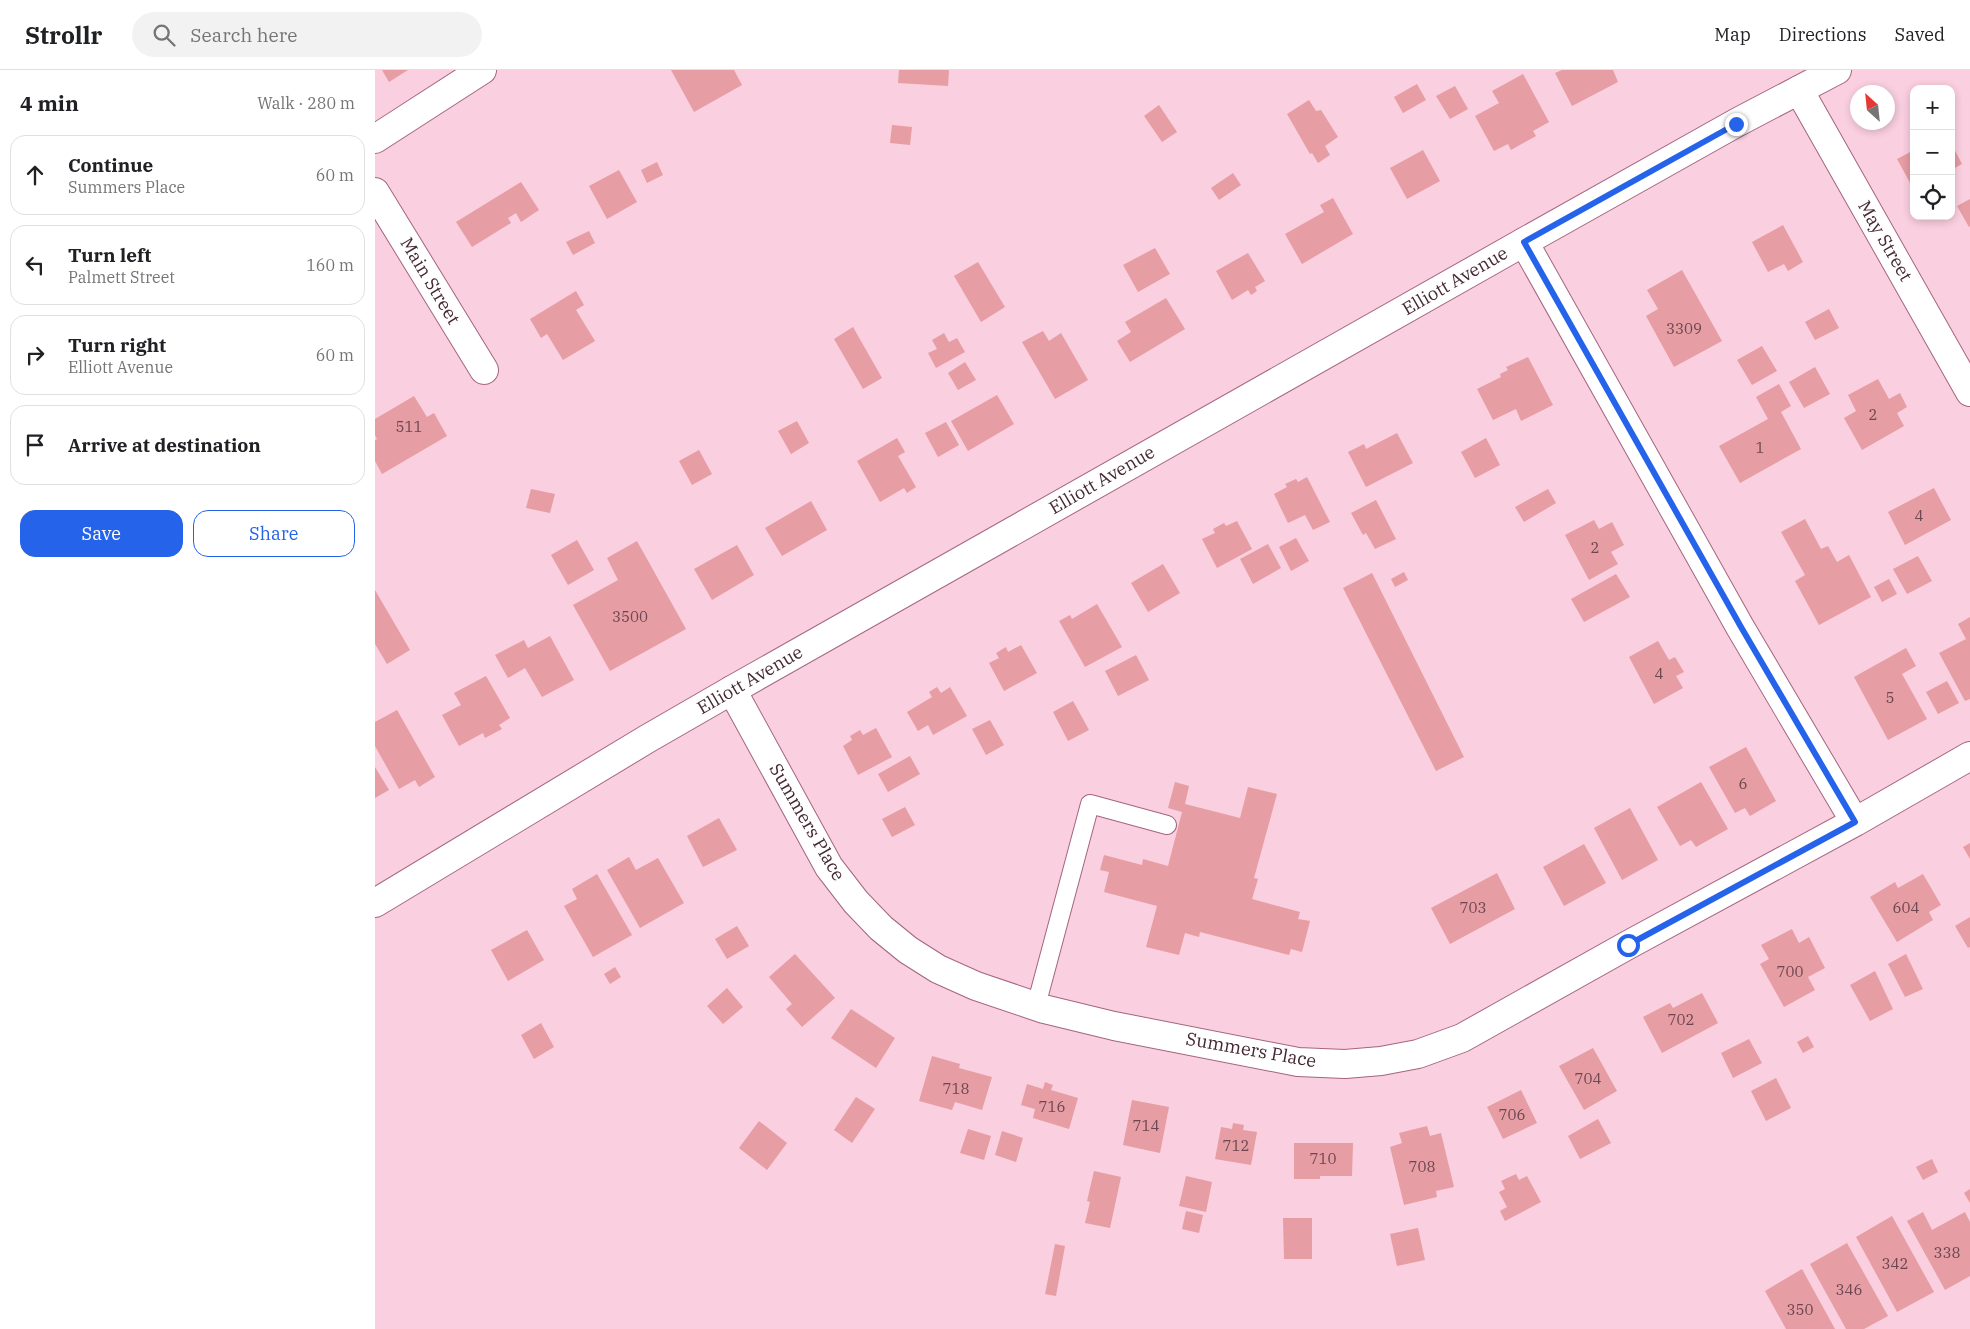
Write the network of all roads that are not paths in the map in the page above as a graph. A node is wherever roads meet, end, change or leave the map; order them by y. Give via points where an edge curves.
1 (482, 70) edge
2 (1837, 70) edge
3 (1799, 90) junction
4 (375, 139) edge
5 (375, 192) edge
6 (1524, 242) junction
7 (484, 370) dead end
8 (1970, 392) edge
9 (732, 690) junction
10 (1970, 756) edge
11 (1855, 822) junction
12 (1167, 824) dead end
13 (375, 904) edge
14 (1036, 1006) junction

1 - 4 street
2 - 3 street, Elliott Avenue
3 - 6 street, Elliott Avenue
3 - 8 street, May Street
5 - 7 street, Main Street
6 - 9 street, Elliott Avenue
6 - 11 street
9 - 13 street, Elliott Avenue
9 - 14 street, Summers Place via 829,868 881,928 939,969 976,986
10 - 11 street, Summers Place
11 - 14 street, Summers Place via 1495,1021 1462,1038 1418,1054 1345,1064 1298,1062 1115,1026
12 - 14 lane via 1090,804

